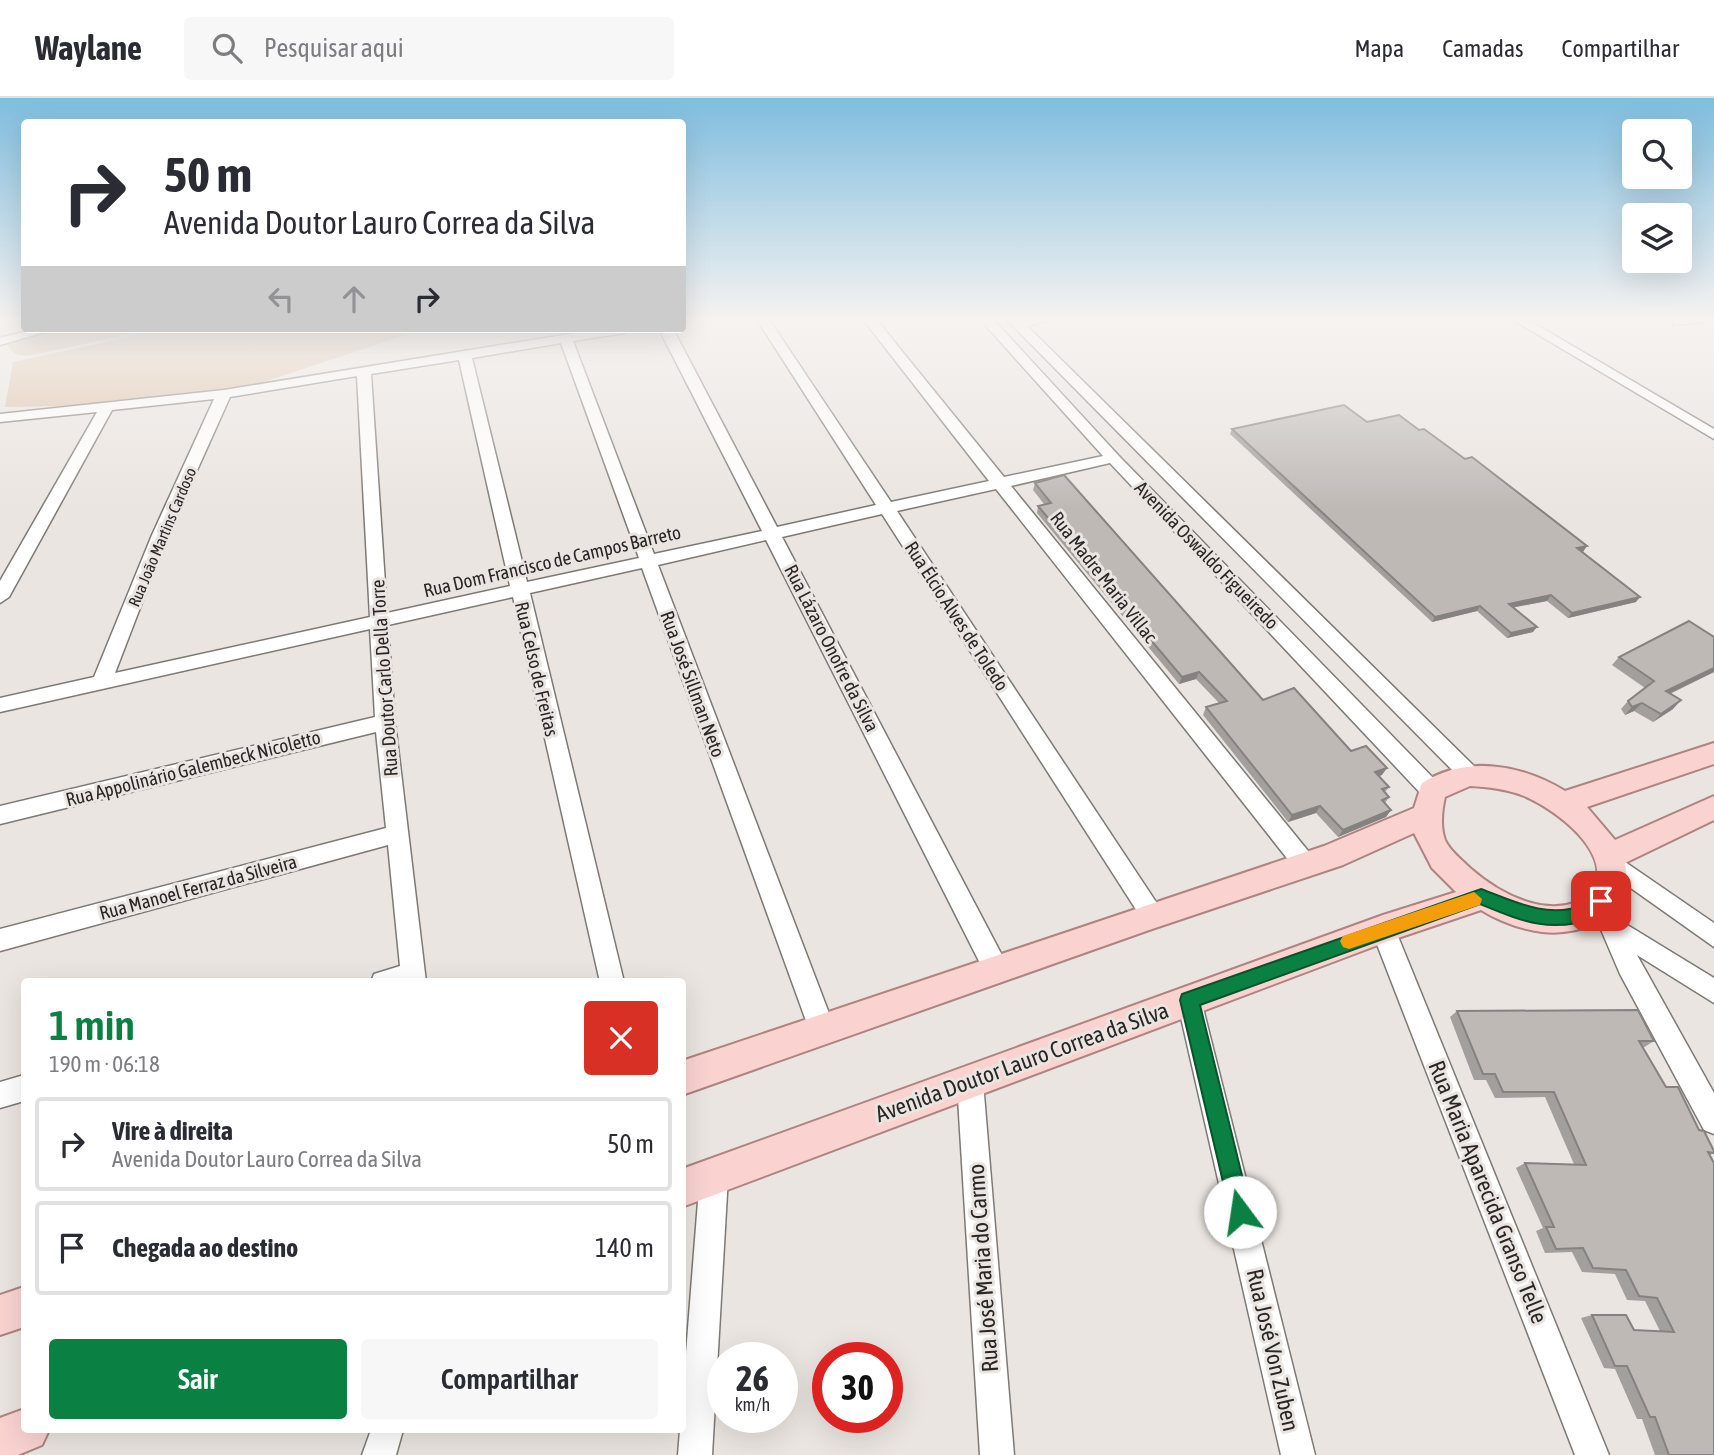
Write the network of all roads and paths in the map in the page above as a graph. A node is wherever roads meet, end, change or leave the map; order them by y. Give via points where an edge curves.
1 (308, 381) edge
2 (365, 381) edge
3 (471, 381) edge
4 (582, 381) edge
5 (693, 381) edge
6 (803, 381) edge
7 (919, 381) edge
8 (1044, 381) edge
9 (1074, 381) edge
10 (1623, 381) edge
11 (224, 394) junction
12 (106, 408) junction
13 (0, 418) edge
14 (1118, 427) junction
15 (1091, 433) junction
16 (1714, 435) edge
17 (1113, 458) junction
18 (1001, 482) junction
19 (886, 508) junction
20 (773, 533) junction
21 (647, 560) junction
22 (518, 591) junction
23 (0, 597) edge
24 (1293, 598) junction
25 (1258, 607) junction
26 (380, 623) junction
27 (102, 681) junction
28 (0, 705) edge
29 (385, 722) junction
30 (1714, 752) edge
31 (1470, 775) junction
32 (1564, 803) junction
33 (1429, 804) junction
34 (1714, 807) edge
35 (0, 815) edge
36 (397, 834) junction
37 (1611, 859) junction
38 (1305, 864) junction
39 (1481, 897) junction
40 (1152, 915) junction
41 (1603, 919) junction
42 (1383, 929) junction
43 (1714, 936) edge
44 (0, 940) edge
45 (996, 969) junction
46 (413, 977) edge
47 (611, 978) edge
48 (1714, 992) edge
49 (1189, 1000) junction
50 (822, 1029) junction
51 (686, 1077) edge
52 (970, 1082) junction
53 (21, 1089) edge
54 (0, 1095) edge
55 (1714, 1120) edge
56 (698, 1182) edge
57 (21, 1308) edge
58 (0, 1315) edge
59 (21, 1432) edge
60 (386, 1433) edge
61 (0, 1440) edge
62 (379, 1455) edge
63 (695, 1455) edge
64 (997, 1455) edge
65 (1298, 1455) edge
66 (1592, 1455) edge

1 - 11 street
2 - 26 street, Rua Doutor Carlo Della Torre
3 - 22 street, Rua Celso de Freitas
4 - 21 street, Rua José Sillman Neto
5 - 20 street, Rua Lázaro Onofre da Silva
6 - 19 street, Rua Élcio Alves de Toledo
7 - 18 street, Rua Madre Maria Villac
8 - 15 street, Avenida Oswaldo Figueiredo
9 - 14 street, Avenida Oswaldo Figueiredo
10 - 16 street
11 - 12 street
11 - 27 street, Rua João Martins Cardoso
12 - 13 street
12 - 23 street
14 - 15 street
14 - 24 street, Avenida Oswaldo Figueiredo
15 - 17 street, Avenida Oswaldo Figueiredo
17 - 18 street, Rua Dom Francisco de Campos Barreto
17 - 25 street, Avenida Oswaldo Figueiredo
18 - 19 street, Rua Dom Francisco de Campos Barreto
18 - 38 street, Rua Madre Maria Villac
19 - 20 street, Rua Dom Francisco de Campos Barreto
19 - 40 street, Rua Élcio Alves de Toledo
20 - 21 street, Rua Dom Francisco de Campos Barreto
20 - 45 street, Rua Lázaro Onofre da Silva
21 - 22 street, Rua Dom Francisco de Campos Barreto
21 - 50 street, Rua José Sillman Neto
22 - 26 street, Rua Dom Francisco de Campos Barreto
22 - 47 street, Rua Celso de Freitas
24 - 25 street
24 - 31 street, Avenida Oswaldo Figueiredo
25 - 33 street, Avenida Oswaldo Figueiredo
26 - 27 street, Rua Dom Francisco de Campos Barreto
26 - 29 street, Rua Doutor Carlo Della Torre
27 - 28 street, Rua Dom Francisco de Campos Barreto
29 - 35 street, Rua Appolinário Galembeck Nicoletto
29 - 36 street, Rua Doutor Carlo Della Torre
30 - 32 main road
31 - 32 main road via 1517,781
31 - 33 main road via 1449,780
32 - 37 main road
33 - 38 main road via 1361,846
33 - 39 main road via 1427,835 1442,862
34 - 37 main road
36 - 44 street, Rua Manoel Ferraz da Silveira
36 - 46 street, Rua Doutor Carlo Della Torre
37 - 41 main road via 1611,891
37 - 43 street
38 - 40 main road
39 - 41 main road via 1528,916
39 - 42 main road, Avenida Doutor Lauro Correa da Silva
40 - 45 main road
41 - 48 street
41 - 55 street
42 - 49 main road, Avenida Doutor Lauro Correa da Silva
42 - 66 street, Rua Maria Aparecida Granso Telle
45 - 50 main road
49 - 52 main road, Avenida Doutor Lauro Correa da Silva
49 - 65 street, Rua José Von Zuben
50 - 51 main road
52 - 56 main road, Avenida Doutor Lauro Correa da Silva
52 - 64 street, Rua José Maria do Carmo
53 - 54 street
56 - 63 street
57 - 58 main road
59 - 61 main road
60 - 62 street

